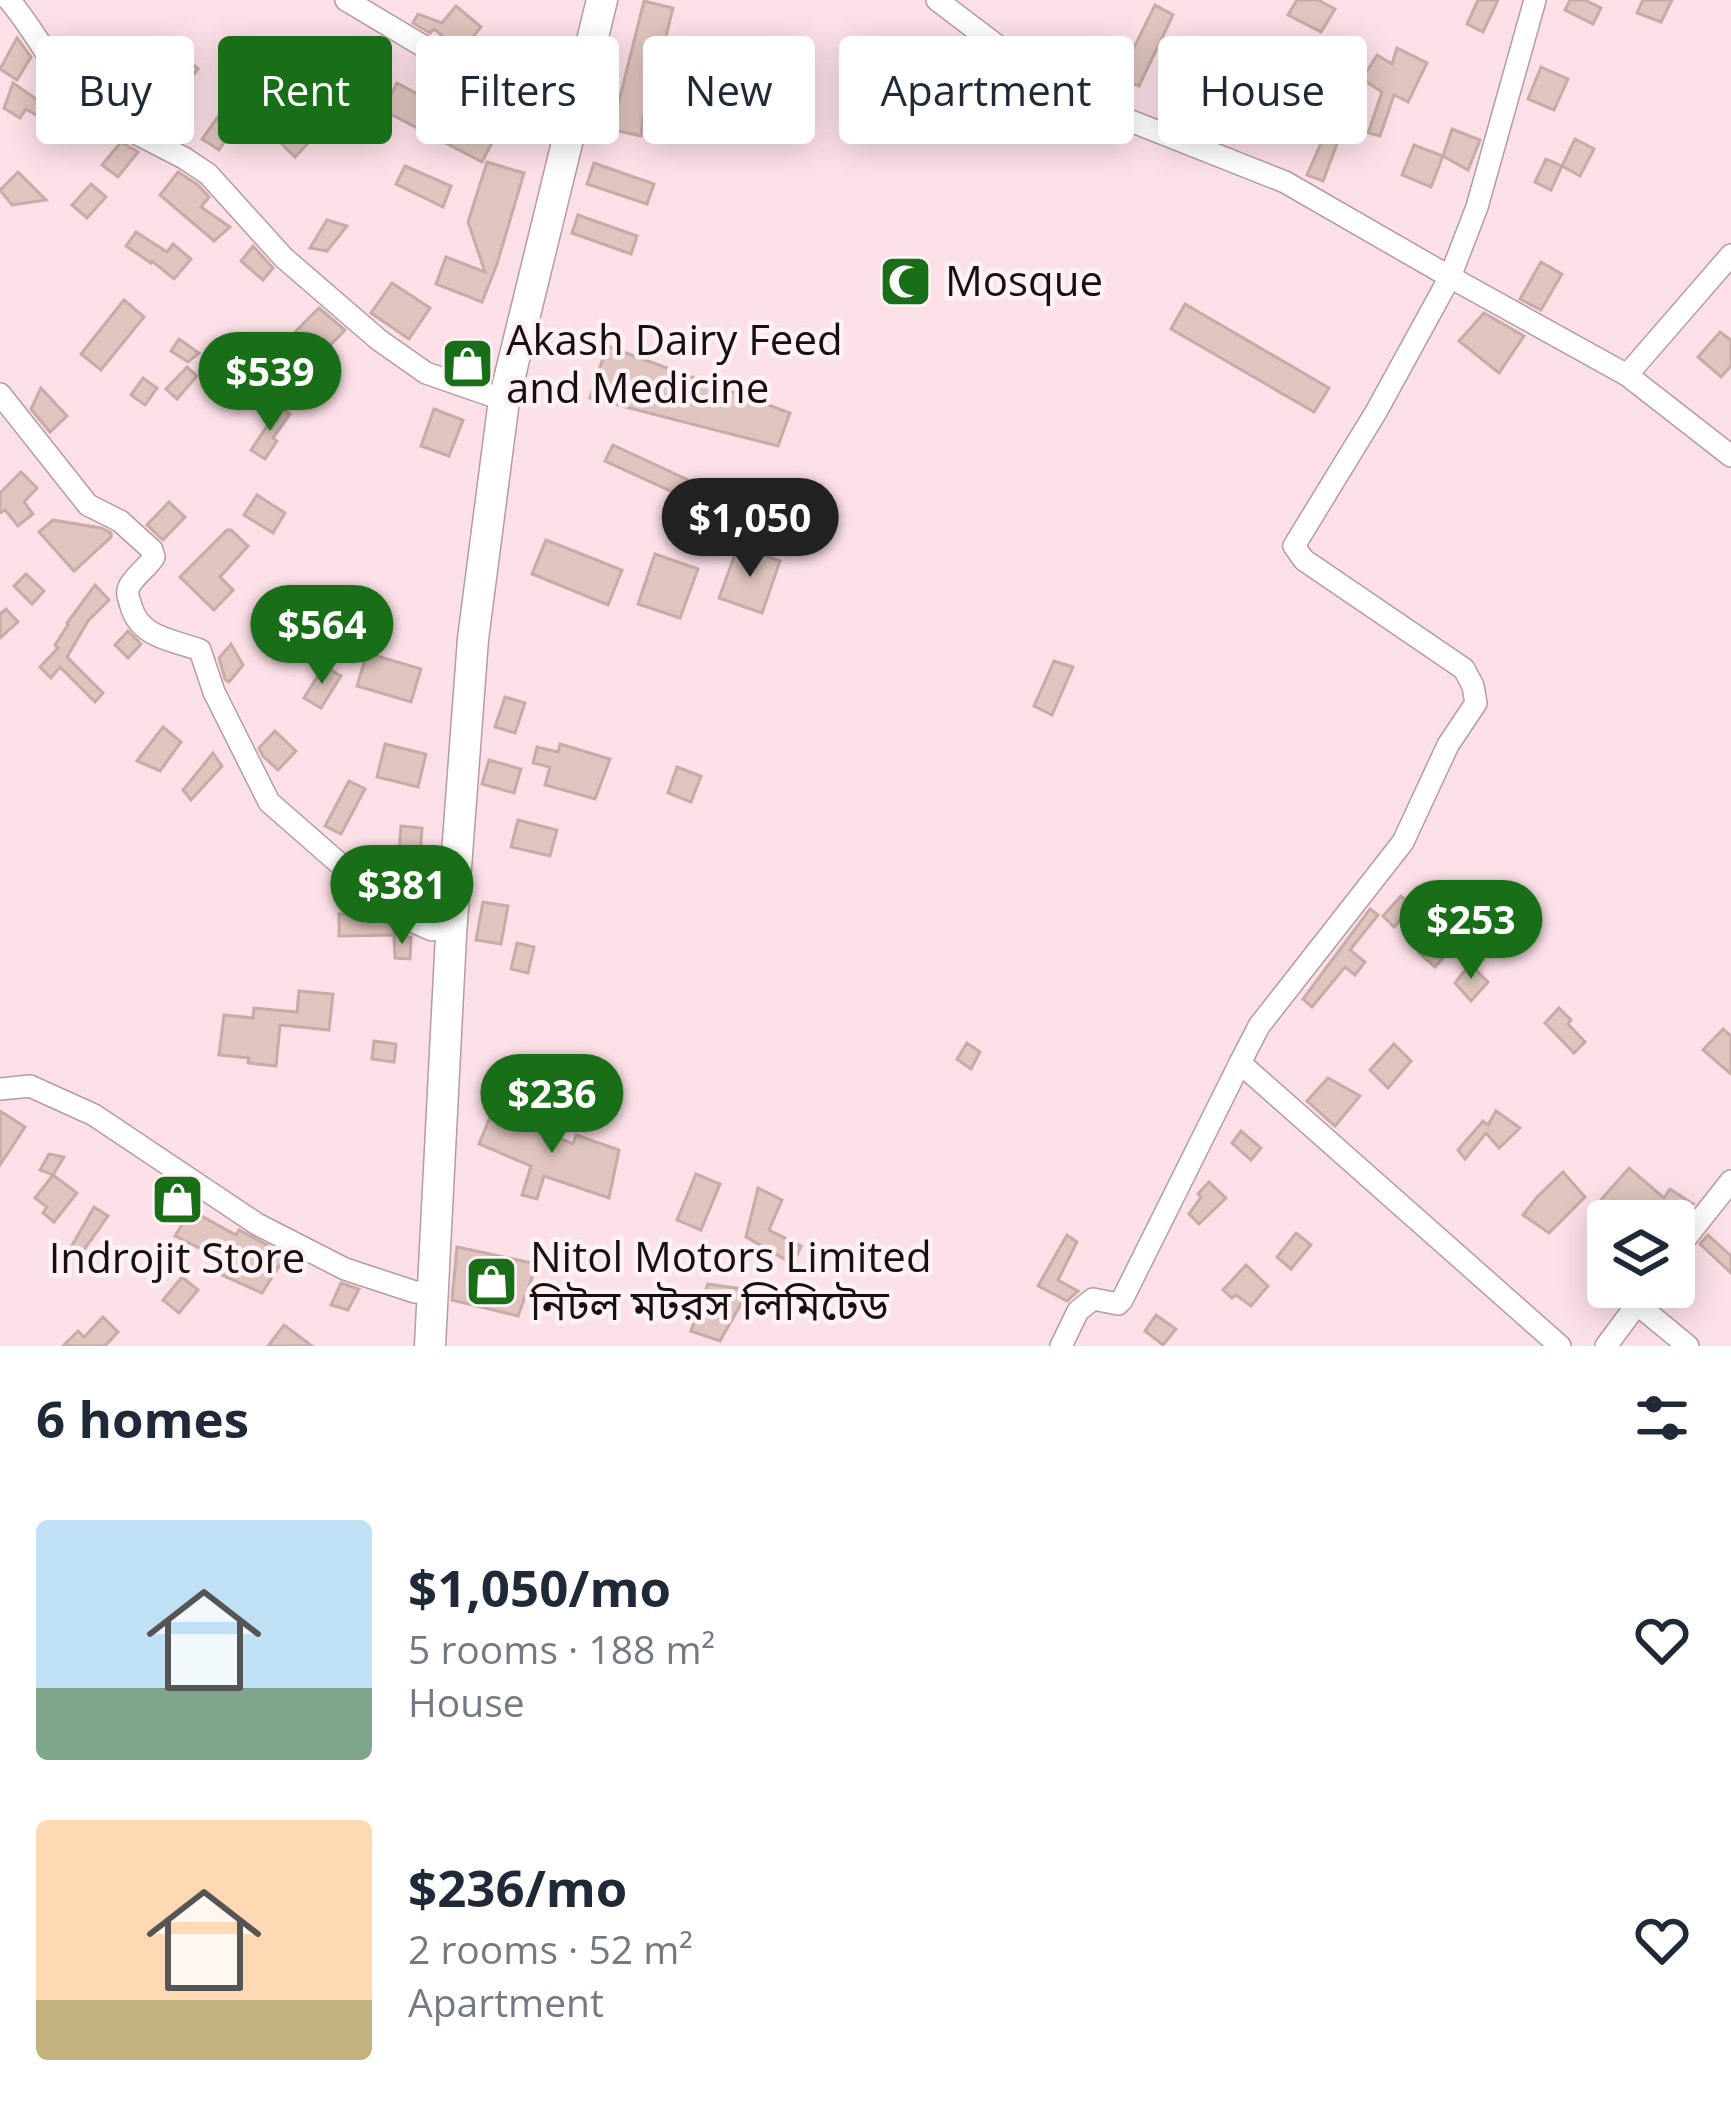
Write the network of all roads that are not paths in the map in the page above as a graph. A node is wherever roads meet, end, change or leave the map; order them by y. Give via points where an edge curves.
1 (9, 0) edge
2 (346, 0) edge
3 (583, 0) edge
4 (602, 0) edge
5 (937, 0) edge
6 (1535, 0) edge
7 (574, 36) edge
8 (416, 42) edge
9 (548, 144) edge
10 (1731, 255) edge
11 (527, 261) junction
12 (1450, 277) junction
13 (1628, 375) junction
14 (0, 394) edge
15 (495, 397) junction
16 (1731, 456) edge
17 (458, 685) junction
18 (433, 929) junction
19 (1240, 1063) junction
20 (434, 1086) junction
21 (0, 1089) edge
22 (1731, 1181) edge
23 (1695, 1226) edge
24 (424, 1292) junction
25 (1635, 1308) edge
26 (1655, 1308) edge
27 (411, 1346) edge
28 (430, 1346) edge
29 (1061, 1346) edge
30 (1559, 1346) edge
31 (1606, 1346) edge
32 (1688, 1346) edge

1 - 15 street via 87,108 208,175 284,258 426,374
2 - 8 street
3 - 7 highway
4 - 11 highway
5 - 12 street via 1041,79 1286,182
6 - 12 street
9 - 11 highway
10 - 13 street
11 - 15 highway
12 - 13 street
12 - 19 street via 1294,546 1464,669 1476,703 1403,842 1259,1026
13 - 16 street
14 - 18 street via 88,505 152,550 129,586 134,616 146,630 200,650 269,802 381,901
15 - 17 highway
17 - 18 highway
17 - 20 highway
18 - 20 highway
19 - 29 street via 1122,1300 1093,1299
19 - 30 street
20 - 24 highway
21 - 24 street via 30,1086 94,1114 257,1224 345,1269
22 - 23 street
24 - 27 highway
24 - 28 highway
25 - 31 street
26 - 32 street

